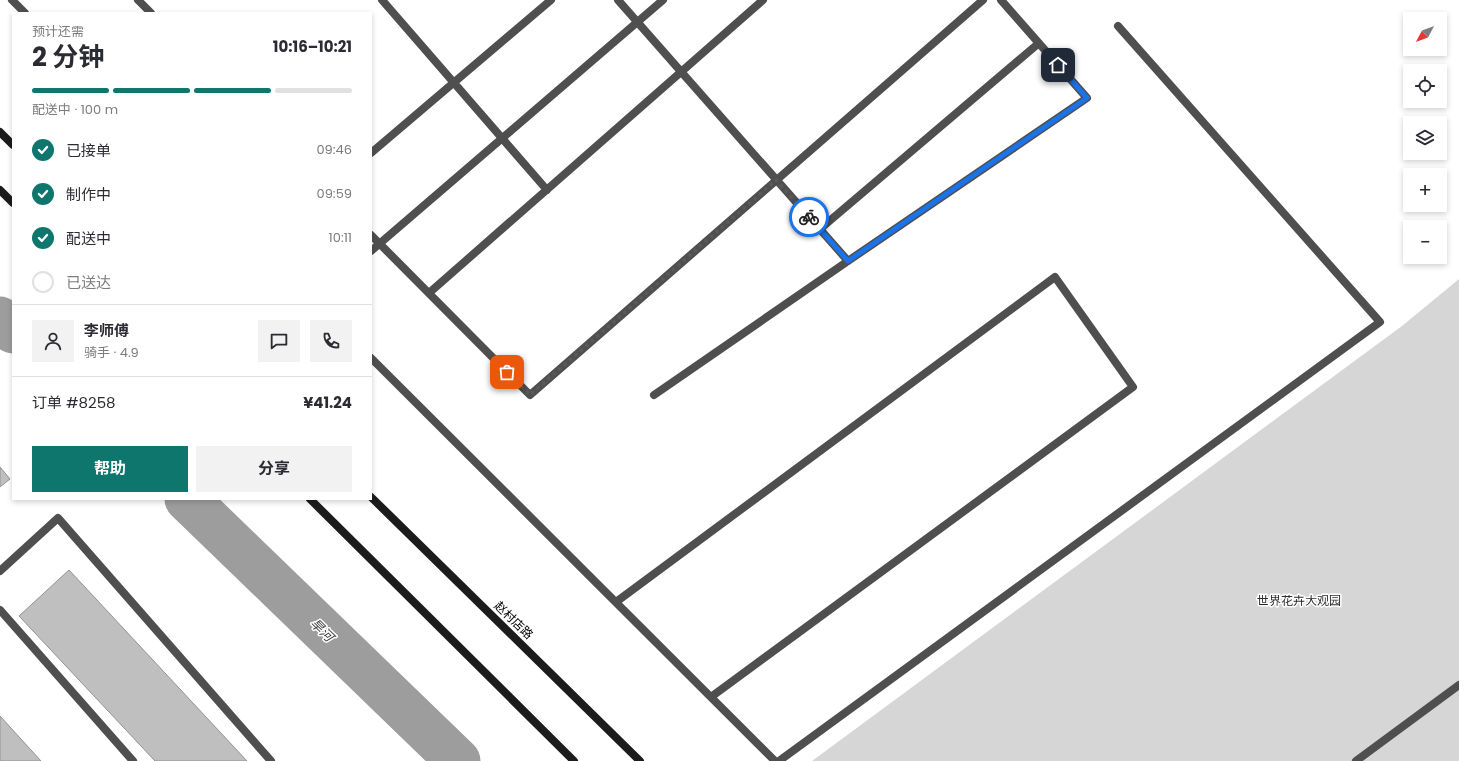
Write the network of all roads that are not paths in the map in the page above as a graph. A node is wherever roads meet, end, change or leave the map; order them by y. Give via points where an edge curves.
1 (12, 0) edge
2 (138, 0) edge
3 (382, 0) edge
4 (551, 0) edge
5 (618, 0) edge
6 (663, 0) edge
7 (763, 0) edge
8 (983, 0) edge
9 (1001, 0) edge
10 (24, 12) edge
11 (150, 12) edge
12 (637, 22) junction
13 (1118, 26) dead end
14 (1039, 43) junction
15 (682, 71) junction
16 (454, 83) junction
17 (0, 132) edge
18 (502, 138) junction
19 (12, 144) edge
20 (372, 152) edge
21 (776, 180) junction
22 (0, 190) edge
23 (547, 190) junction
24 (12, 202) edge
25 (820, 230) junction
26 (372, 236) edge
27 (379, 244) junction
28 (372, 250) edge
29 (848, 261) junction
30 (428, 293) junction
31 (372, 359) edge
32 (654, 395) dead end
33 (372, 498) edge
34 (311, 500) edge
35 (0, 571) edge
36 (616, 602) junction
37 (0, 610) edge
38 (1459, 685) edge
39 (711, 697) junction
40 (133, 761) edge
41 (271, 761) edge
42 (574, 761) edge
43 (640, 761) edge
44 (775, 761) edge
45 (779, 761) edge
46 (1356, 761) edge

1 - 10 street
2 - 11 street
3 - 16 street
4 - 16 street
5 - 12 street
6 - 12 street
7 - 15 street
8 - 21 street
9 - 14 street
12 - 15 street
12 - 18 street
13 - 45 street via 1380,322
14 - 25 street
14 - 29 street via 1087,98
15 - 21 street
15 - 23 street
16 - 18 street
16 - 20 street
17 - 19 main road
18 - 23 street
18 - 27 street
21 - 25 street
21 - 30 street via 530,395
22 - 24 main road
23 - 30 street
25 - 29 street
26 - 27 street
27 - 28 street
27 - 30 street
29 - 32 street
31 - 36 street
33 - 43 main road, 赵村店路
34 - 42 main road
35 - 41 street via 58,518
36 - 39 street
36 - 39 street via 1055,277 1133,387
37 - 40 street
38 - 46 street
39 - 44 street

